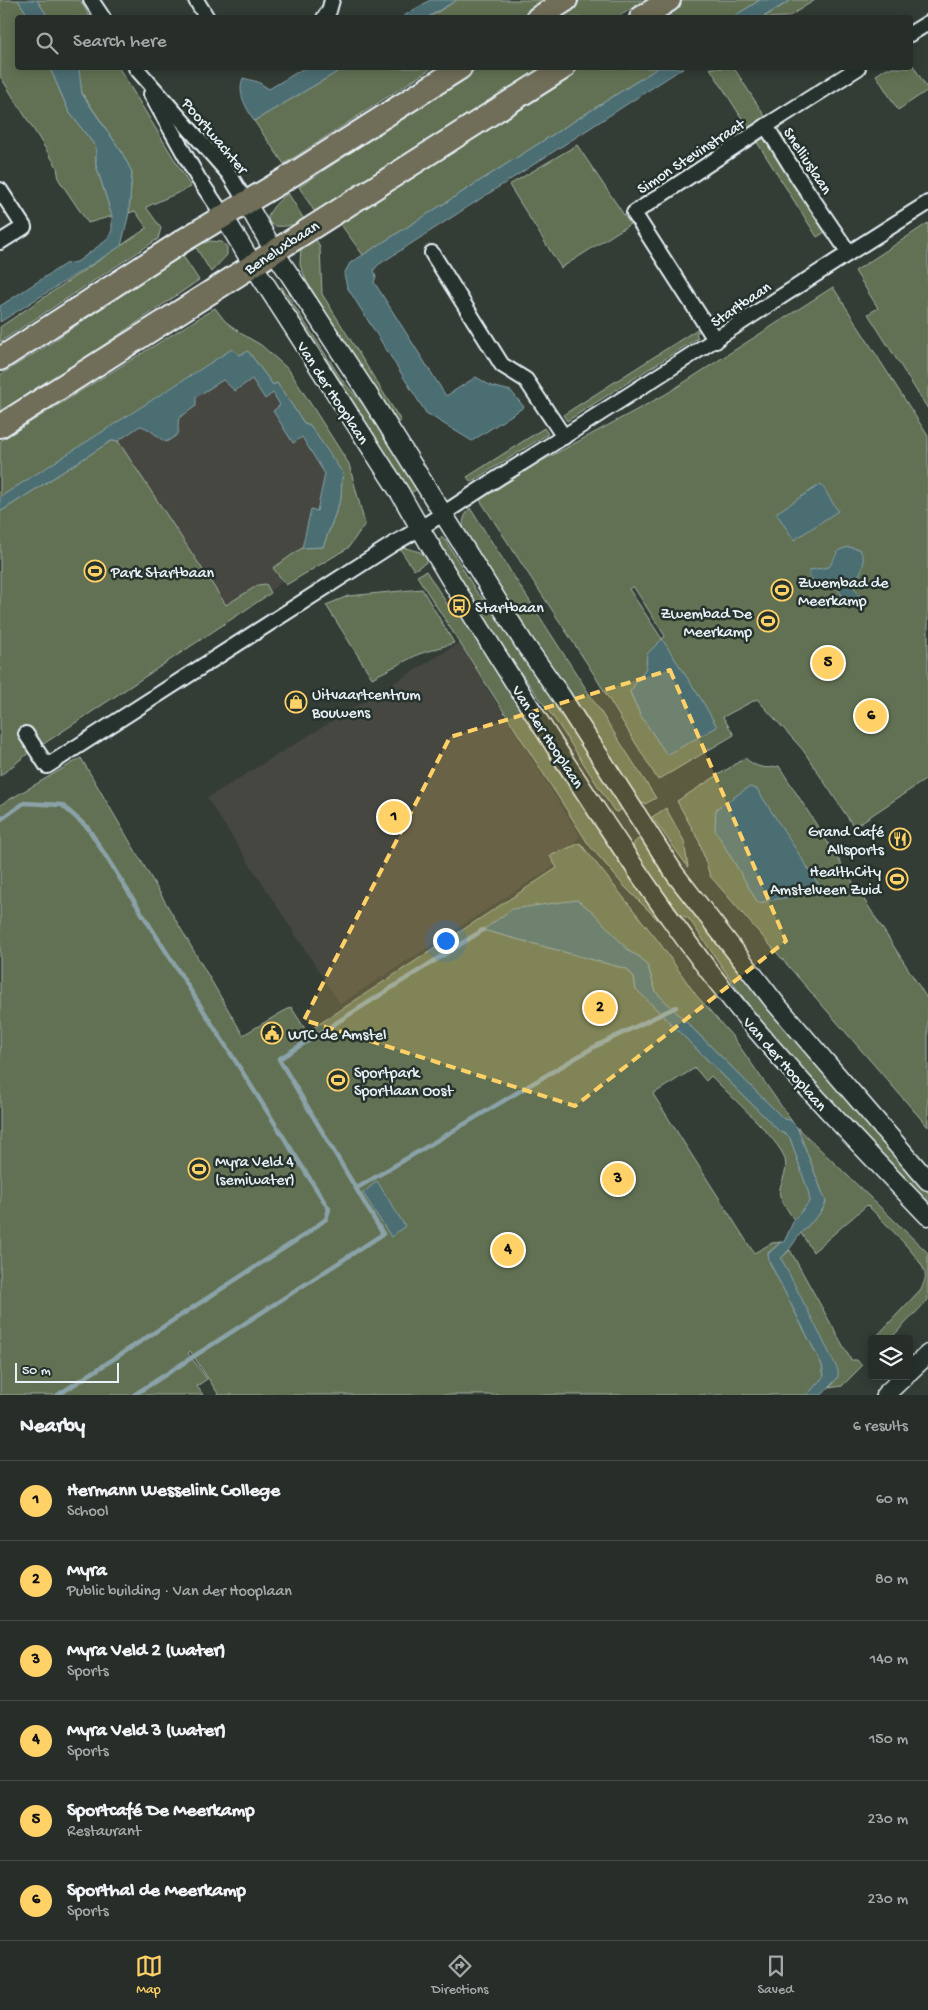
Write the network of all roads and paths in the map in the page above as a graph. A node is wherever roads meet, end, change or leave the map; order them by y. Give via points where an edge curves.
1 (91, 0) edge
2 (196, 0) edge
3 (332, 0) edge
4 (566, 0) edge
5 (669, 0) edge
6 (101, 15) edge
7 (205, 15) edge
8 (326, 15) edge
9 (543, 15) edge
10 (646, 15) edge
11 (928, 23) edge
12 (913, 32) edge
13 (137, 70) edge
14 (138, 70) edge
15 (457, 70) edge
16 (560, 70) edge
17 (855, 70) edge
18 (766, 126) junction
19 (0, 190) edge
20 (246, 202) junction
21 (928, 203) edge
22 (223, 215) junction
23 (0, 242) edge
24 (274, 251) junction
25 (849, 253) junction
26 (432, 254) dead end
27 (253, 265) junction
28 (716, 341) junction
29 (0, 359) edge
30 (0, 426) edge
31 (564, 437) junction
32 (442, 514) junction
33 (419, 530) junction
34 (26, 734) dead end
35 (928, 1181) edge
36 (928, 1216) edge
37 (928, 1354) edge
38 (913, 1368) edge
39 (902, 1380) edge
40 (891, 1393) edge

1 - 6 street
2 - 7 street
3 - 8 street
4 - 9 main road
5 - 10 main road
11 - 12 street
13 - 22 street, Poortwachter via 198,178
14 - 20 street, Poortwachter via 228,174
15 - 20 main road
16 - 24 main road, Beneluxbaan
17 - 18 street, Snelliuslaan
18 - 25 street, Snelliuslaan
18 - 28 street, Simon Stevinstraat via 634,213
19 - 23 street via 24,227
20 - 22 main road
20 - 24 street, Van der Hooplaan
21 - 25 street, Startbaan
22 - 27 street, Van der Hooplaan
22 - 29 main road
24 - 27 main road, Beneluxbaan
24 - 32 street, Van der Hooplaan
25 - 28 street, Startbaan
26 - 31 street via 502,365 526,380
27 - 30 main road, Beneluxbaan
27 - 33 street, Van der Hooplaan via 400,493
28 - 31 street, Startbaan
31 - 32 street, Startbaan
32 - 33 street, Startbaan
32 - 35 street, Van der Hooplaan via 675,874 776,1004
33 - 34 street, Startbaan via 48,766
33 - 36 street, Van der Hooplaan via 596,809 681,933 754,1027
37 - 38 street
39 - 40 street

